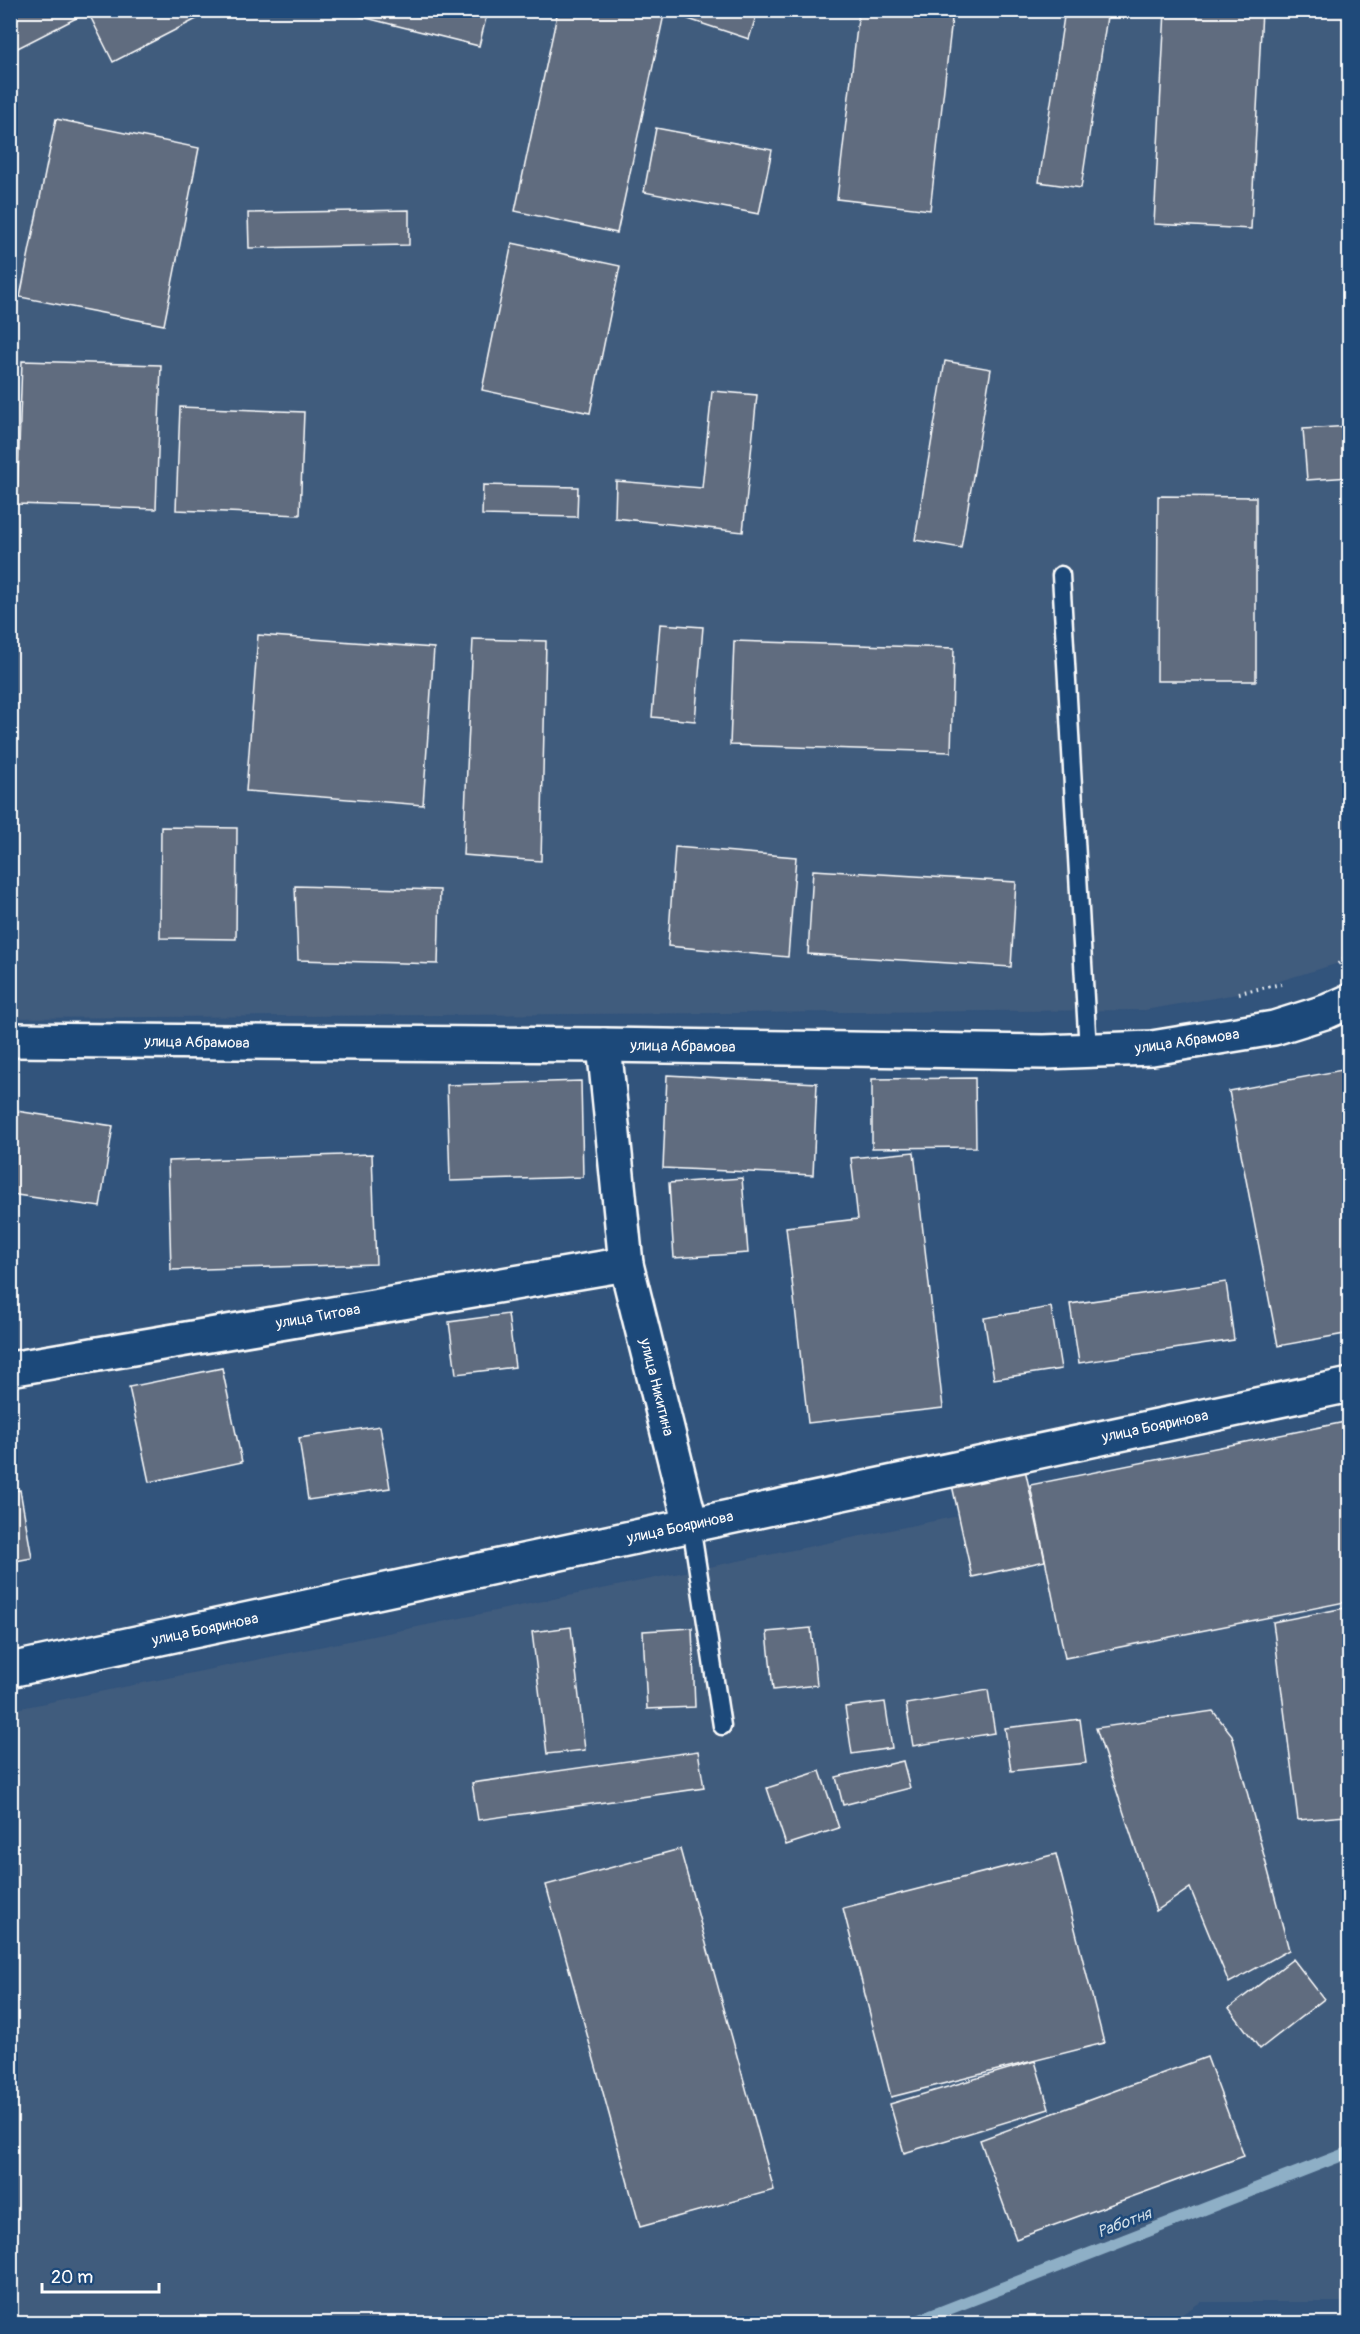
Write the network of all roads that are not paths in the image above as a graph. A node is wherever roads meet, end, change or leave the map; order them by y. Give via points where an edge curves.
1 (1061, 575) dead end
2 (1350, 1001) edge
3 (10, 1040) edge
4 (604, 1045) junction
5 (1088, 1051) junction
6 (626, 1264) junction
7 (10, 1369) edge
8 (1350, 1385) edge
9 (691, 1525) junction
10 (10, 1670) edge
11 (722, 1726) dead end

1 - 5 lane
2 - 5 street, улица Абрамова via 1274,1028 1152,1048
3 - 4 street, улица Абрамова
4 - 5 street, улица Абрамова
4 - 6 street, улица Никитина
6 - 7 street, улица Титова
6 - 9 street, улица Никитина
8 - 9 street, улица Бояринова
9 - 10 street, улица Бояринова
9 - 11 lane, улица Никитина

